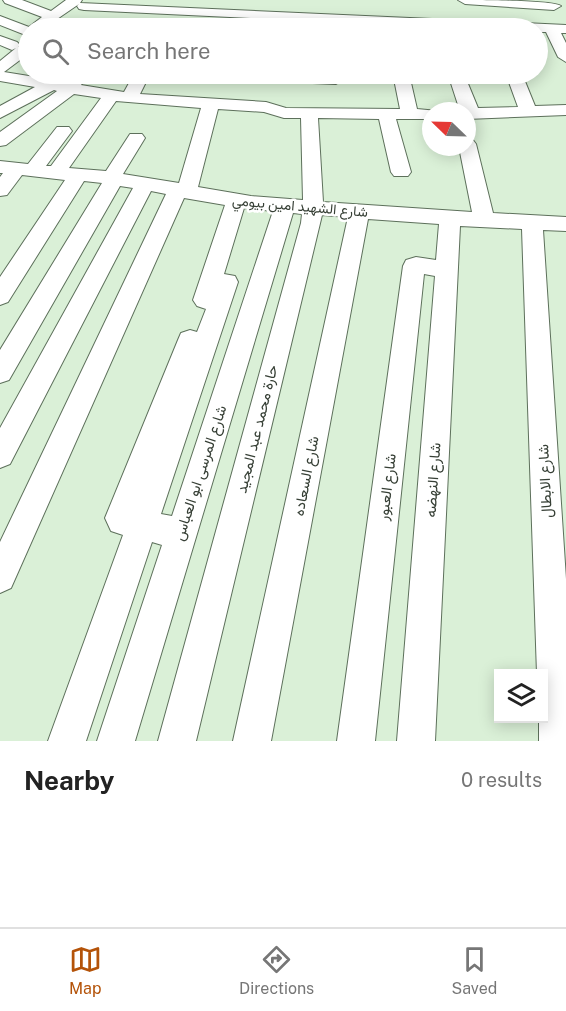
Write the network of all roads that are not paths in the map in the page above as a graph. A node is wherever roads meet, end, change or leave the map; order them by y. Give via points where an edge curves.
1 (10, 0) edge
2 (465, 0) edge
3 (84, 2) edge
4 (553, 3) edge
5 (204, 6) edge
6 (45, 18) edge
7 (59, 18) edge
8 (254, 18) edge
9 (340, 18) edge
10 (402, 18) edge
11 (0, 20) edge
12 (18, 28) edge
13 (560, 28) edge
14 (18, 38) edge
15 (4, 46) edge
16 (18, 54) edge
17 (566, 57) edge
18 (0, 68) edge
19 (0, 76) edge
20 (18, 79) edge
21 (45, 84) edge
22 (74, 84) edge
23 (132, 84) edge
24 (204, 84) edge
25 (267, 84) edge
26 (296, 84) edge
27 (403, 84) edge
28 (459, 84) edge
29 (518, 84) edge
30 (51, 85) junction
31 (70, 89) junction
32 (331, 95) edge
33 (120, 97) junction
34 (155, 100) junction
35 (465, 102) edge
36 (205, 103) junction
37 (266, 107) junction
38 (566, 110) edge
39 (528, 111) junction
40 (0, 113) edge
41 (386, 114) junction
42 (410, 114) junction
43 (422, 114) edge
44 (476, 114) edge
45 (63, 131) dead end
46 (0, 141) edge
47 (470, 156) edge
48 (17, 169) edge
49 (56, 172) junction
50 (401, 172) dead end
51 (78, 175) junction
52 (113, 179) junction
53 (145, 184) junction
54 (0, 190) edge
55 (183, 190) junction
56 (236, 201) junction
57 (299, 207) junction
58 (359, 212) junction
59 (450, 218) junction
60 (484, 220) junction
61 (532, 222) junction
62 (566, 224) edge
63 (447, 270) junction
64 (220, 282) junction
65 (260, 283) junction
66 (0, 296) edge
67 (0, 372) edge
68 (0, 455) edge
69 (142, 525) junction
70 (181, 534) junction
71 (0, 577) edge
72 (67, 741) edge
73 (116, 741) edge
74 (177, 741) edge
75 (252, 741) edge
76 (356, 741) edge
77 (416, 741) edge
78 (558, 741) edge

1 - 6 street
2 - 4 street
3 - 5 street via 111,13
3 - 7 street
4 - 13 street
5 - 8 street
5 - 9 street
9 - 10 street
11 - 12 street
13 - 17 street
14 - 15 street
16 - 18 street
19 - 20 street
21 - 30 street
22 - 31 street
23 - 33 street
24 - 36 street
25 - 37 street
26 - 32 street
27 - 42 street
28 - 35 street
29 - 39 street
30 - 31 street
30 - 40 street
31 - 33 street
31 - 46 street
32 - 37 street via 282,112
32 - 41 street
32 - 57 street, حارة محمد عبد المجيد
33 - 34 street
33 - 49 street
34 - 36 street via 170,110
34 - 52 street
36 - 37 street
36 - 55 street
38 - 39 street
39 - 44 street
41 - 42 street
41 - 50 street
42 - 43 street
45 - 48 street
47 - 60 street
48 - 49 street, شارع الشهيد امين بيومي
48 - 54 street
49 - 51 street, شارع الشهيد امين بيومي
51 - 52 street, شارع الشهيد امين بيومي
51 - 66 street
52 - 53 street, شارع الشهيد امين بيومي
52 - 67 street
53 - 55 street, شارع الشهيد امين بيومي
53 - 68 street
55 - 56 street, شارع الشهيد امين بيومي
55 - 71 street
56 - 57 street, شارع الشهيد امين بيومي
56 - 64 street
57 - 58 street, شارع الشهيد امين بيومي
57 - 65 street, شارع المرسى ابو العباس
57 - 74 street, حارة محمد عبد المجيد via 305,246
58 - 59 street, شارع الشهيد امين بيومي
58 - 75 street, شارع السعاده
59 - 60 street, شارع الشهيد امين بيومي
59 - 63 street, شارع النهضه
60 - 61 street, شارع الشهيد امين بيومي
61 - 62 street, شارع الشهيد امين بيومي
61 - 78 street, شارع الابطال
63 - 76 street, شارع العبور via 414,266
63 - 77 street, شارع النهضه
64 - 65 street
64 - 69 street
65 - 70 street, شارع المرسى ابو العباس
69 - 70 street
69 - 72 street
70 - 73 street, شارع المرسى ابو العباس

